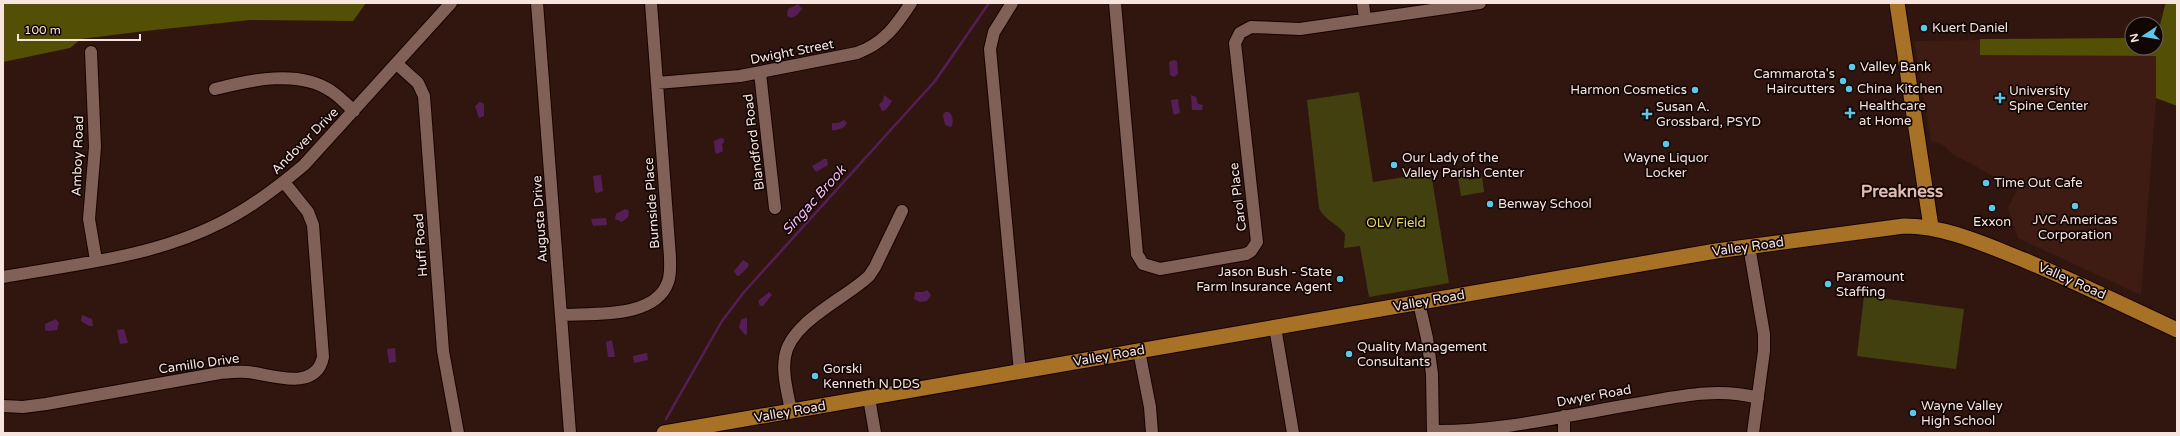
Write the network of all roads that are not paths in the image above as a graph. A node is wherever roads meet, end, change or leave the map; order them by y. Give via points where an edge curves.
1 (451, 3) edge
2 (537, 3) edge
3 (650, 3) edge
4 (911, 3) edge
5 (1012, 3) edge
6 (1115, 3) edge
7 (1363, 3) edge
8 (1480, 3) edge
9 (1897, 3) edge
10 (1365, 19) junction
11 (90, 52) dead end
12 (396, 64) junction
13 (760, 72) junction
14 (657, 83) junction
15 (215, 89) dead end
16 (354, 111) junction
17 (284, 182) junction
18 (775, 208) dead end
19 (902, 211) dead end
20 (1931, 227) junction
21 (1749, 246) junction
22 (96, 260) junction
23 (3, 277) edge
24 (1419, 303) junction
25 (561, 315) junction
26 (1275, 328) junction
27 (2177, 330) edge
28 (1139, 351) junction
29 (1020, 372) junction
30 (869, 398) junction
31 (1758, 398) junction
32 (3, 406) edge
33 (791, 411) junction
34 (1564, 416) junction
35 (1433, 432) edge
36 (458, 433) edge
37 (570, 433) edge
38 (664, 433) edge
39 (875, 433) edge
40 (1152, 433) edge
41 (1293, 433) edge
42 (1564, 433) edge
43 (1753, 433) edge

1 - 12 street, Andover Drive
2 - 25 street, Augusta Drive
3 - 14 street, Burnside Place
4 - 13 street, Dwight Street via 888,36 868,49
5 - 29 street via 994,32 990,49
6 - 10 street, Carol Place via 1137,254 1143,264 1155,269 1246,254 1257,242 1235,43 1240,33 1258,26 1295,29
7 - 10 street
8 - 10 street, Carol Place
9 - 20 main road
11 - 22 street, Amboy Road via 95,147 89,219
12 - 16 street, Andover Drive
12 - 36 street, Huff Road via 418,83 424,96 443,351
13 - 14 street, Dwight Street via 725,78
13 - 18 street, Blandford Road
14 - 25 street, Burnside Place via 670,257 668,283 658,297 636,309
15 - 16 street via 238,83 296,79 315,83 330,91
16 - 17 street, Andover Drive via 318,151
17 - 22 street, Andover Drive via 242,211 196,234 146,251
17 - 32 street, Camillo Drive via 308,212 313,225 323,357 322,363 313,374 292,380 247,372 220,372 46,404
19 - 33 street via 869,276 806,324 788,346 784,365
20 - 21 main road, Valley Road via 1883,228
20 - 27 main road, Valley Road via 2029,262
21 - 24 main road, Valley Road
21 - 31 street via 1764,334
22 - 23 street, Andover Drive
24 - 26 main road, Valley Road
24 - 35 street via 1432,374
25 - 37 street, Augusta Drive
26 - 28 main road, Valley Road
26 - 41 street
28 - 29 main road, Valley Road
28 - 40 street via 1150,407
29 - 30 main road, Valley Road
30 - 33 main road, Valley Road
30 - 39 street
31 - 34 street, Dwyer Road via 1727,392 1693,393
31 - 43 street
33 - 38 main road, Valley Road
34 - 35 street, Dwyer Road via 1476,430
34 - 42 street

